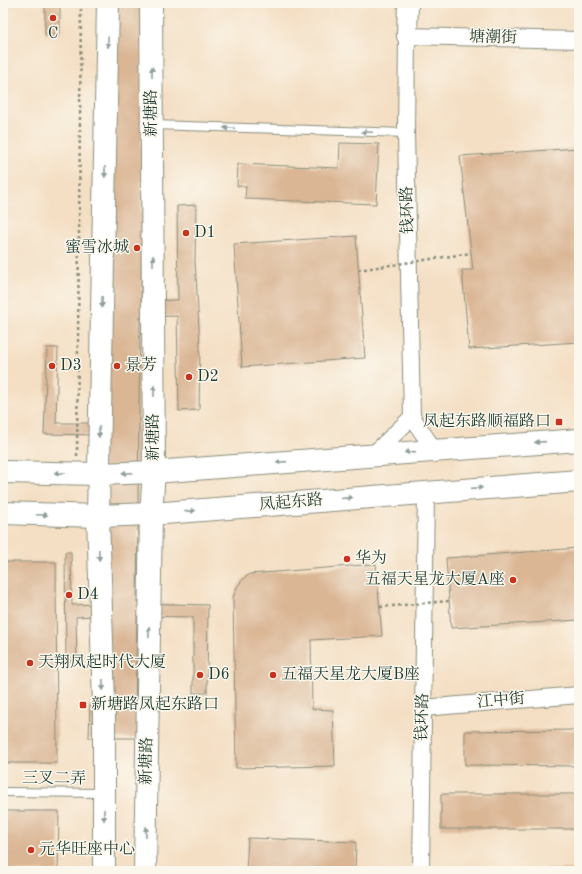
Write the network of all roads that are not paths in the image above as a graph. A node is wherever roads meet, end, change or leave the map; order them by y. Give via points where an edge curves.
1 (108, 3) edge
2 (151, 3) edge
3 (408, 3) edge
4 (407, 36) junction
5 (579, 40) edge
6 (152, 125) junction
7 (406, 133) junction
8 (412, 417) junction
9 (579, 440) edge
10 (434, 450) junction
11 (374, 454) junction
12 (3, 472) edge
13 (154, 472) junction
14 (99, 474) junction
15 (579, 481) edge
16 (426, 492) junction
17 (3, 513) edge
18 (151, 514) junction
19 (98, 516) junction
20 (579, 695) edge
21 (423, 708) junction
22 (3, 792) edge
23 (104, 793) junction
24 (104, 871) edge
25 (145, 871) edge
26 (421, 871) edge

1 -> 14 main road
6 -> 2 main road, 新塘路
3 - 4 street, 钱环路
4 - 5 street, 塘潮街
4 - 7 street, 钱环路
7 -> 6 lane
13 -> 6 main road, 新塘路
7 - 8 street, 钱环路
8 - 10 street
8 - 11 street
9 -> 10 main road
10 -> 11 main road
11 -> 13 main road
14 -> 12 main road
13 -> 14 main road
13 - 18 main road, 新塘路
14 - 19 main road
16 -> 15 main road, 凤起东路
18 -> 16 main road, 凤起东路
16 - 21 street, 钱环路
17 -> 19 main road, 凤起东路
18 - 19 main road, 凤起东路
25 -> 18 main road, 新塘路
19 -> 23 main road
20 - 21 street, 江中街
21 - 26 street, 钱环路
22 - 23 lane, 三叉二弄
23 -> 24 main road

